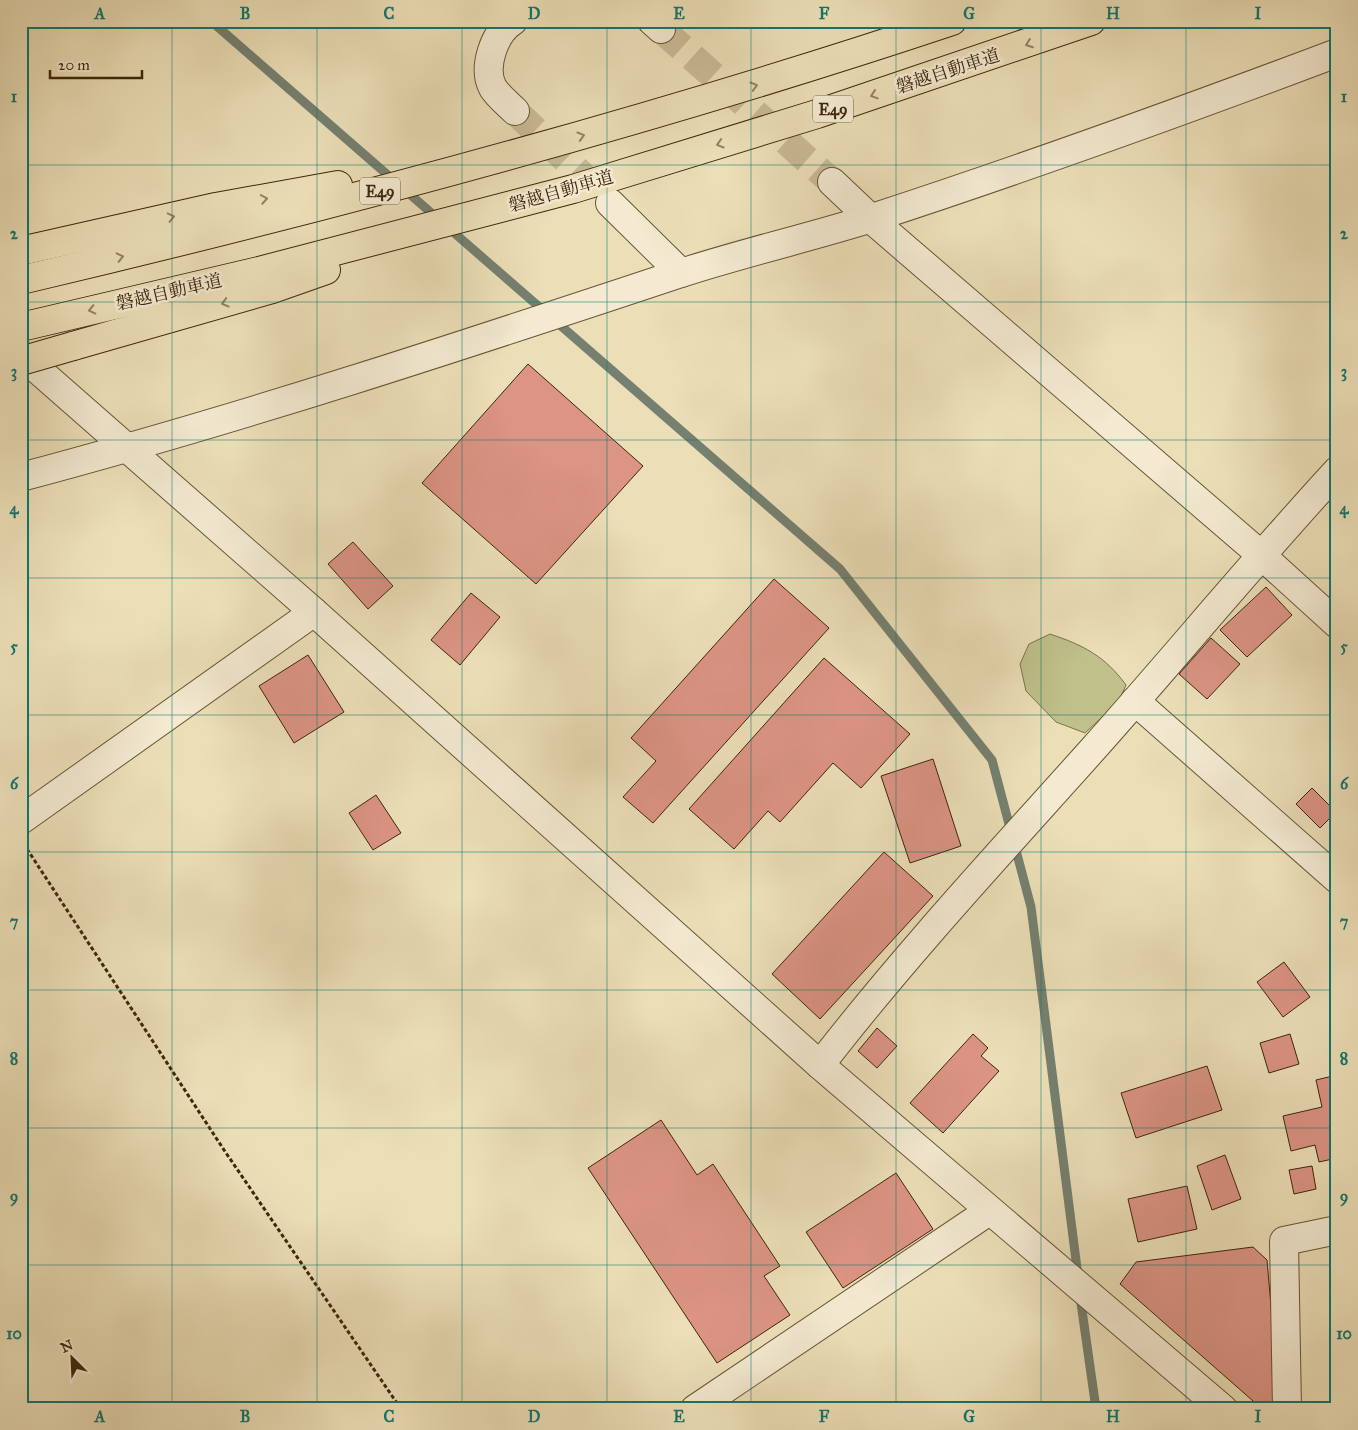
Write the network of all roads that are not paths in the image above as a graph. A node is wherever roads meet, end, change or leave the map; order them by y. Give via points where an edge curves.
1 (513, 21) edge
2 (952, 21) edge
3 (1091, 21) edge
4 (1337, 53) edge
5 (514, 111) tunnel mouth
6 (534, 150) junction
7 (832, 182) tunnel mouth
8 (610, 203) tunnel mouth
9 (870, 218) junction
10 (21, 251) edge
11 (681, 273) junction
12 (21, 280) edge
13 (266, 280) junction
14 (33, 324) edge
15 (21, 354) edge
16 (21, 361) edge
17 (127, 449) junction
18 (1337, 471) edge
19 (21, 477) edge
20 (1260, 554) junction
21 (314, 612) junction
22 (1337, 624) edge
23 (1135, 702) junction
24 (21, 820) edge
25 (1337, 879) edge
26 (820, 1065) junction
27 (989, 1211) junction
28 (1337, 1230) edge
29 (695, 1409) edge
30 (1223, 1409) edge
31 (1287, 1409) edge

1 - 5 street via 494,45 489,65 493,88
6 -> 2 highway, E49 via 796,73
3 -> 13 highway, 磐越自動車道 / E49 via 816,114
4 - 9 street via 1159,120
10 -> 6 highway via 216,207
12 -> 6 highway, E49 via 226,232
7 - 9 street
8 - 11 street
9 - 11 street
9 - 20 street
11 - 17 street via 574,310
13 -> 14 highway, 磐越自動車道
13 -> 16 highway, bridge
15 - 17 street
17 - 19 street
17 - 21 street
18 - 20 street
20 - 22 street
20 - 23 street
21 - 24 street
21 - 26 street
23 - 25 street
23 - 26 street via 871,999
26 - 27 street
27 - 29 street
27 - 30 street
28 - 31 street via 1284,1241

